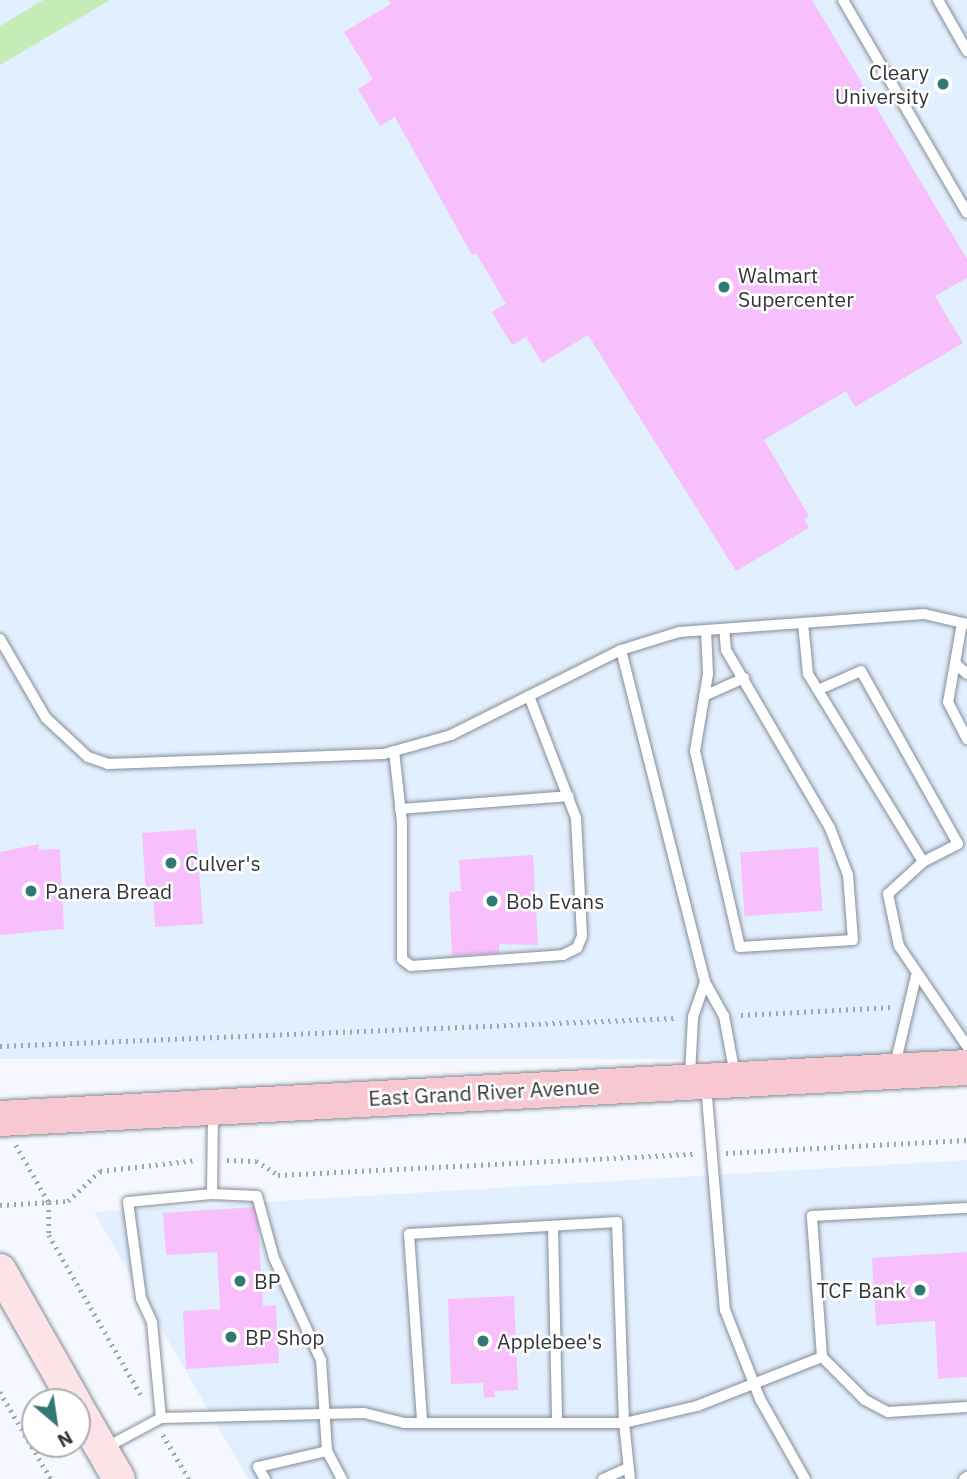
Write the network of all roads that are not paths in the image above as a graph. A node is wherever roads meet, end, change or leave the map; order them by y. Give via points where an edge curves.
1 (843, 0) edge
2 (938, 0) edge
3 (967, 51) edge
4 (967, 213) edge
5 (803, 623) junction
6 (965, 623) edge
7 (724, 629) junction
8 (706, 630) junction
9 (0, 639) edge
10 (621, 650) junction
11 (955, 663) junction
12 (967, 674) edge
13 (744, 678) junction
14 (818, 690) junction
15 (529, 696) junction
16 (704, 696) junction
17 (967, 739) edge
18 (394, 751) junction
19 (568, 796) junction
20 (400, 809) junction
21 (923, 862) junction
22 (916, 976) junction
23 (705, 982) junction
24 (967, 1046) edge
25 (967, 1066) edge
26 (893, 1071) junction
27 (711, 1080) junction
28 (213, 1107) junction
29 (0, 1118) edge
30 (212, 1194) junction
31 (967, 1208) edge
32 (553, 1226) junction
33 (0, 1270) edge
34 (822, 1357) junction
35 (753, 1381) junction
36 (67, 1388) edge
37 (967, 1407) edge
38 (326, 1414) junction
39 (158, 1420) junction
40 (422, 1422) junction
41 (557, 1423) junction
42 (624, 1423) junction
43 (91, 1431) edge
44 (102, 1450) junction
45 (327, 1451) junction
46 (628, 1474) edge
47 (119, 1479) edge
48 (265, 1479) edge
49 (342, 1479) edge
50 (603, 1479) edge
51 (806, 1479) edge

1 - 4 lane
2 - 3 lane
5 - 6 lane via 924,614
5 - 7 lane
5 - 14 lane via 808,674
6 - 11 lane
7 - 8 lane
7 - 13 lane via 726,650
8 - 10 lane
8 - 16 lane
9 - 18 lane via 46,718 88,757 107,764
10 - 15 lane
10 - 23 lane
11 - 12 lane
11 - 17 lane via 948,702
13 - 16 lane
13 - 16 lane via 830,828 848,875 855,916 853,940 740,947 695,751
14 - 21 lane
14 - 21 lane via 861,671 958,844
15 - 18 lane via 452,735
15 - 19 lane
18 - 20 lane
19 - 20 lane
19 - 20 lane via 576,818 582,936 577,948 563,955 411,966 402,959
21 - 22 lane via 888,894 899,946
22 - 24 lane via 942,1004
22 - 26 lane
23 - 27 lane via 693,1017
23 - 27 lane via 724,1016
25 - 26 main road, East Grand River Avenue
26 - 27 main road, East Grand River Avenue
27 - 28 main road, East Grand River Avenue
27 - 35 lane via 710,1154 725,1310
28 - 29 main road, East Grand River Avenue
28 - 30 lane
30 - 38 lane via 257,1196 291,1300 312,1332
30 - 39 lane via 128,1202 141,1298 152,1322
31 - 34 lane via 813,1216
32 - 40 lane via 410,1234
32 - 41 lane
32 - 42 lane via 617,1222
33 - 36 main road
34 - 35 lane
34 - 37 lane via 865,1400 888,1412
35 - 42 lane via 697,1406
35 - 51 lane
38 - 39 lane
38 - 40 lane via 364,1413
38 - 45 lane
39 - 44 lane
40 - 41 lane
41 - 42 lane
42 - 46 lane
43 - 44 main road
44 - 47 main road
45 - 48 lane via 258,1468
45 - 49 lane
46 - 50 lane

